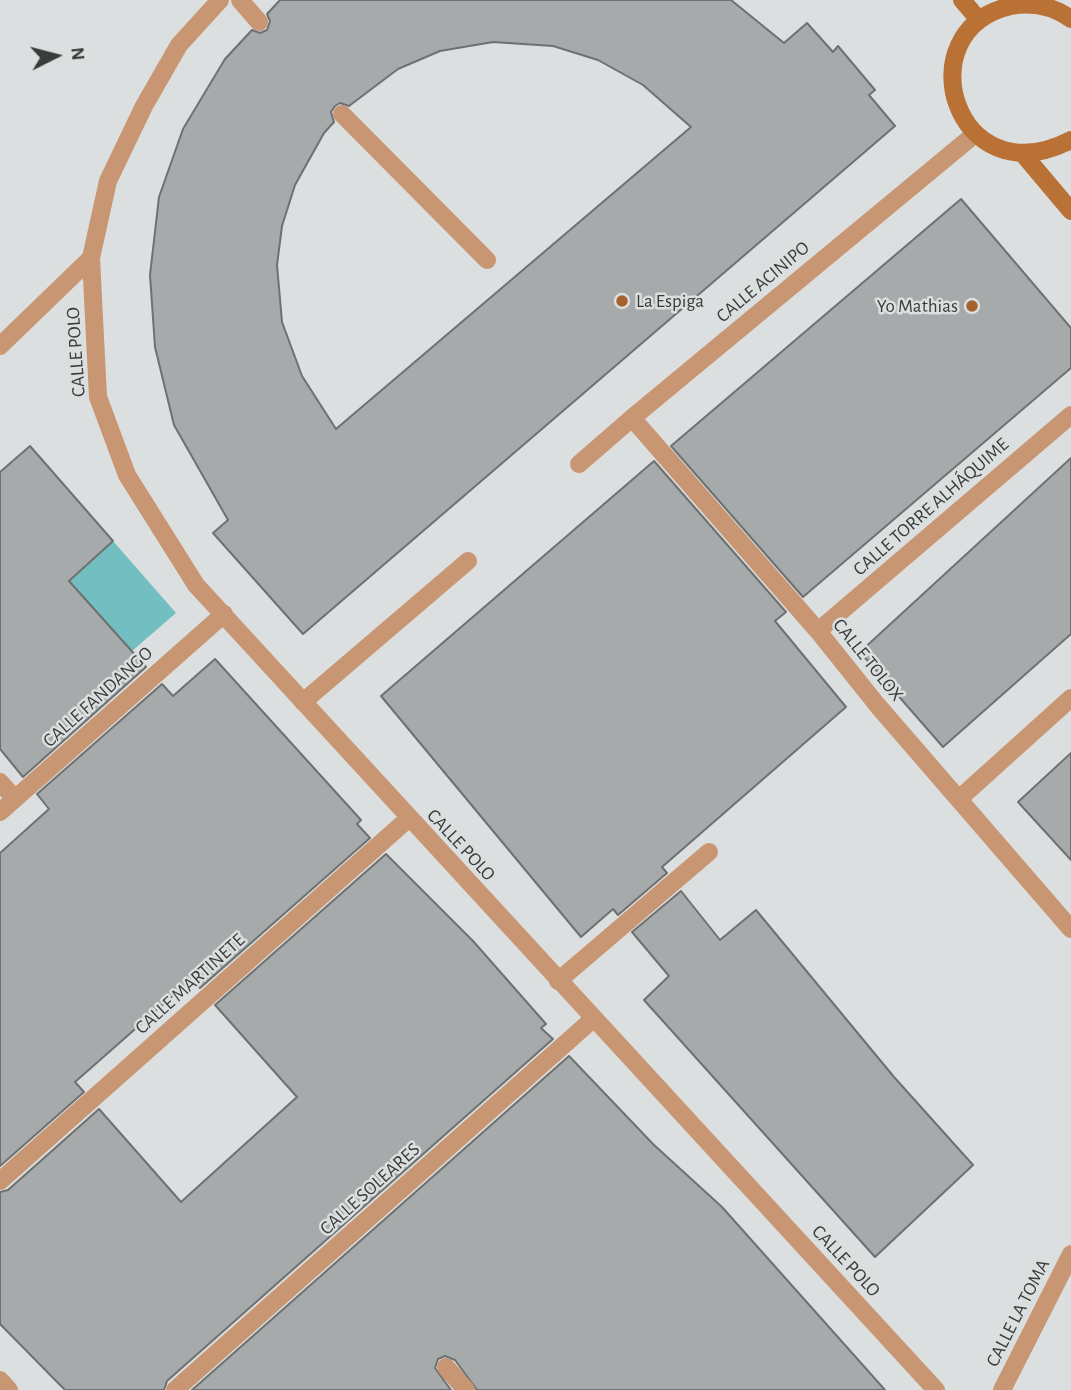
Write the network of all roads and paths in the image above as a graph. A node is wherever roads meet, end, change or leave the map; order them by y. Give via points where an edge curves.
1 (220, 0) edge
2 (240, 0) edge
3 (962, 0) edge
4 (1071, 19) edge
5 (979, 20) junction
6 (259, 22) dead end
7 (342, 114) dead end
8 (975, 134) junction
9 (1071, 140) edge
10 (1023, 154) junction
11 (1071, 211) edge
12 (91, 258) junction
13 (487, 260) dead end
14 (0, 346) edge
15 (1071, 415) edge
16 (632, 418) junction
17 (579, 464) dead end
18 (468, 561) dead end
19 (224, 614) junction
20 (818, 631) junction
21 (1071, 698) edge
22 (303, 702) junction
23 (0, 782) edge
24 (960, 798) junction
25 (15, 799) junction
26 (0, 812) edge
27 (408, 818) junction
28 (709, 852) dead end
29 (1069, 922) edge
30 (558, 981) junction
31 (593, 1018) junction
32 (0, 1181) edge
33 (1071, 1254) edge
34 (446, 1367) dead end
35 (0, 1380) edge
36 (9, 1390) edge
37 (175, 1390) edge
38 (466, 1390) edge
39 (936, 1390) edge
40 (1002, 1390) edge

1 - 12 street, CALLE POLO via 179,45 144,106 108,181
2 - 6 street
3 - 5 main road
4 - 5 main road via 1058,9 1026,3 995,10
5 - 8 main road via 958,49 951,71 953,95
7 - 13 street
8 - 10 main road via 998,149
8 - 16 street, CALLE ACINIPO
9 - 10 main road via 1048,152
10 - 11 main road
12 - 14 street
12 - 19 street, CALLE POLO via 98,397 127,475 189,575
15 - 20 street, CALLE TORRE ALHÁQUIME
16 - 17 street, CALLE ACINIPO
16 - 20 street, CALLE TOLOX
18 - 22 street
19 - 22 street, CALLE POLO
19 - 25 street, CALLE FANDANGO
20 - 24 street, CALLE TOLOX
21 - 24 street
22 - 27 street, CALLE POLO
23 - 25 street
24 - 29 street, CALLE TOLOX
25 - 26 street, CALLE FANDANGO
27 - 30 street, CALLE POLO
27 - 32 street, CALLE MARTINETE
28 - 30 street
30 - 31 street, CALLE POLO
31 - 37 street, CALLE SOLEARES
31 - 39 street, CALLE POLO
33 - 40 street, CALLE LA TOMA
34 - 38 street
35 - 36 street

